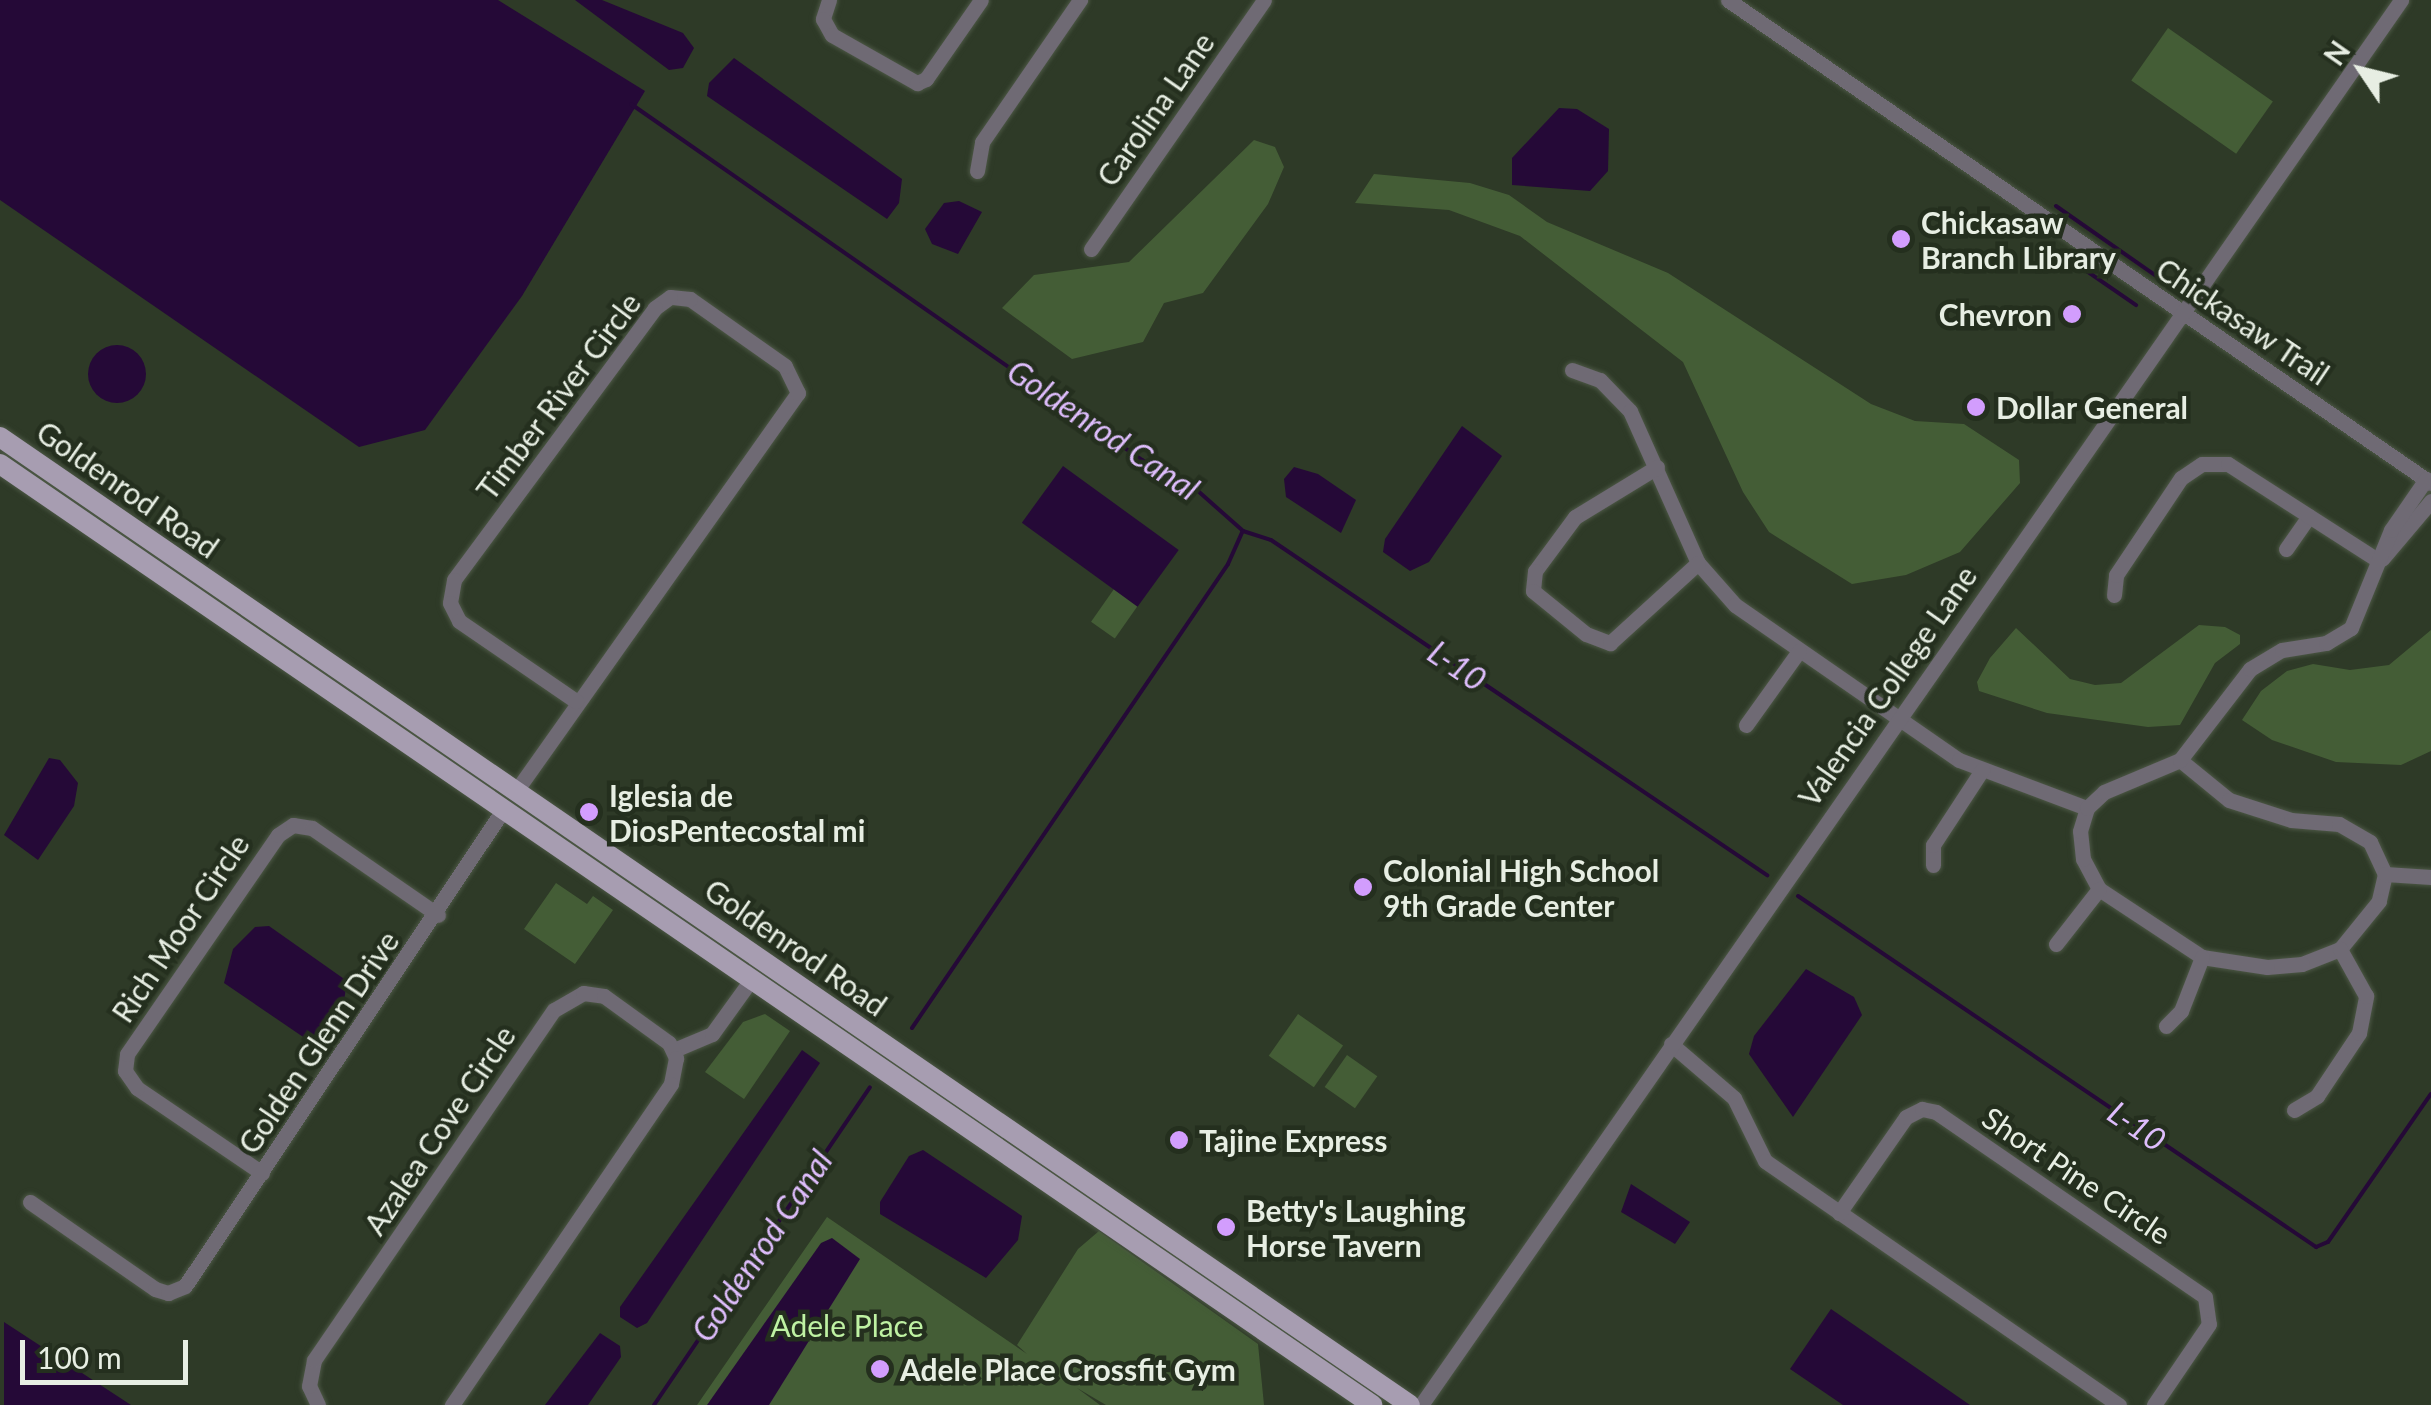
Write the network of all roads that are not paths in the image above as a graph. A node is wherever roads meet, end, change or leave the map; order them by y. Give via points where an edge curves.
1 (829, 0) edge
2 (981, 0) edge
3 (1080, 0) edge
4 (1264, 0) edge
5 (1728, 0) edge
6 (2400, 0) edge
7 (977, 171) dead end
8 (1091, 249) dead end
9 (2180, 312) junction
10 (1572, 370) dead end
11 (0, 437) edge
12 (0, 464) edge
13 (1657, 467) junction
14 (2428, 481) edge
15 (2431, 501) edge
16 (2309, 516) junction
17 (2286, 549) dead end
18 (2379, 561) junction
19 (1698, 563) junction
20 (2114, 595) dead end
21 (1799, 650) junction
22 (576, 701) junction
23 (1898, 718) junction
24 (1746, 725) dead end
25 (2180, 760) junction
26 (1982, 770) junction
27 (516, 790) junction
28 (2087, 808) junction
29 (502, 810) junction
30 (1933, 865) dead end
31 (2385, 874) junction
32 (2431, 877) edge
33 (2099, 889) junction
34 (438, 915) junction
35 (2056, 944) dead end
36 (2340, 949) junction
37 (2202, 957) junction
38 (762, 958) junction
39 (724, 961) junction
40 (750, 980) junction
41 (797, 983) junction
42 (2166, 1026) dead end
43 (1671, 1044) junction
44 (674, 1050) junction
45 (2294, 1110) dead end
46 (262, 1173) junction
47 (1099, 1190) junction
48 (1065, 1193) junction
49 (30, 1202) dead end
50 (1839, 1213) junction
51 (318, 1405) edge
52 (452, 1405) edge
53 (1372, 1405) edge
54 (1410, 1405) edge
55 (1421, 1405) edge
56 (2119, 1405) edge
57 (2154, 1405) edge

1 - 2 street via 823,18 832,35 916,83 926,79
3 - 7 street via 982,142
4 - 8 street, Carolina Lane
5 - 9 street, Chickasaw Trail
6 - 9 street, Valencia College Lane
9 - 14 street, Chickasaw Trail
9 - 23 street, Valencia College Lane
10 - 13 street via 1616,392
11 - 27 main road, Goldenrod Road
12 - 29 main road, Goldenrod Road
13 - 19 street
13 - 19 street via 1574,517 1535,571 1533,591 1586,634 1610,642
14 - 18 street via 2391,530
15 - 18 street
16 - 17 street
16 - 18 street
16 - 20 street via 2228,464 2202,464 2181,478 2116,575
18 - 25 street via 2350,628 2326,643 2282,650 2250,669
19 - 21 street via 1735,605
21 - 23 street
21 - 24 street
22 - 22 street, Timber River Circle via 798,393 785,366 690,299 670,297 655,308 454,580 450,602 458,621
22 - 27 street, Timber River Circle
23 - 26 street
23 - 43 street, Valencia College Lane
25 - 28 street via 2104,792
25 - 31 street via 2229,800 2291,820 2339,824 2370,842
26 - 28 street
26 - 30 street via 1933,845
27 - 38 main road, Goldenrod Road
28 - 33 street via 2080,849
29 - 34 street, Golden Glenn Drive
29 - 39 main road, Goldenrod Road
31 - 32 street
31 - 36 street via 2379,901
33 - 35 street
33 - 37 street
34 - 46 street, Golden Glenn Drive
34 - 46 street, Rich Moor Circle via 312,828 292,825 278,834 127,1054 125,1071 136,1088
36 - 37 street via 2267,968
36 - 45 street via 2366,996 2359,1033 2317,1096
37 - 42 street via 2181,1012
38 - 39 main road
38 - 41 main road, Goldenrod Road
39 - 40 main road, Goldenrod Road
40 - 41 main road
40 - 44 street via 712,1034
40 - 48 main road, Goldenrod Road
41 - 47 main road, Goldenrod Road
43 - 50 street via 1734,1098 1765,1161
43 - 55 street, Valencia College Lane
44 - 51 street, Azalea Cove Circle via 604,996 583,993 554,1010 314,1360 309,1386
44 - 52 street via 671,1084
46 - 49 street, Golden Glenn Drive via 185,1286 168,1293
47 - 48 main road
47 - 54 main road, Goldenrod Road
48 - 53 main road, Goldenrod Road
50 - 56 street
50 - 57 street, Short Pine Circle via 1911,1112 1943,1116 2205,1297 2209,1324

